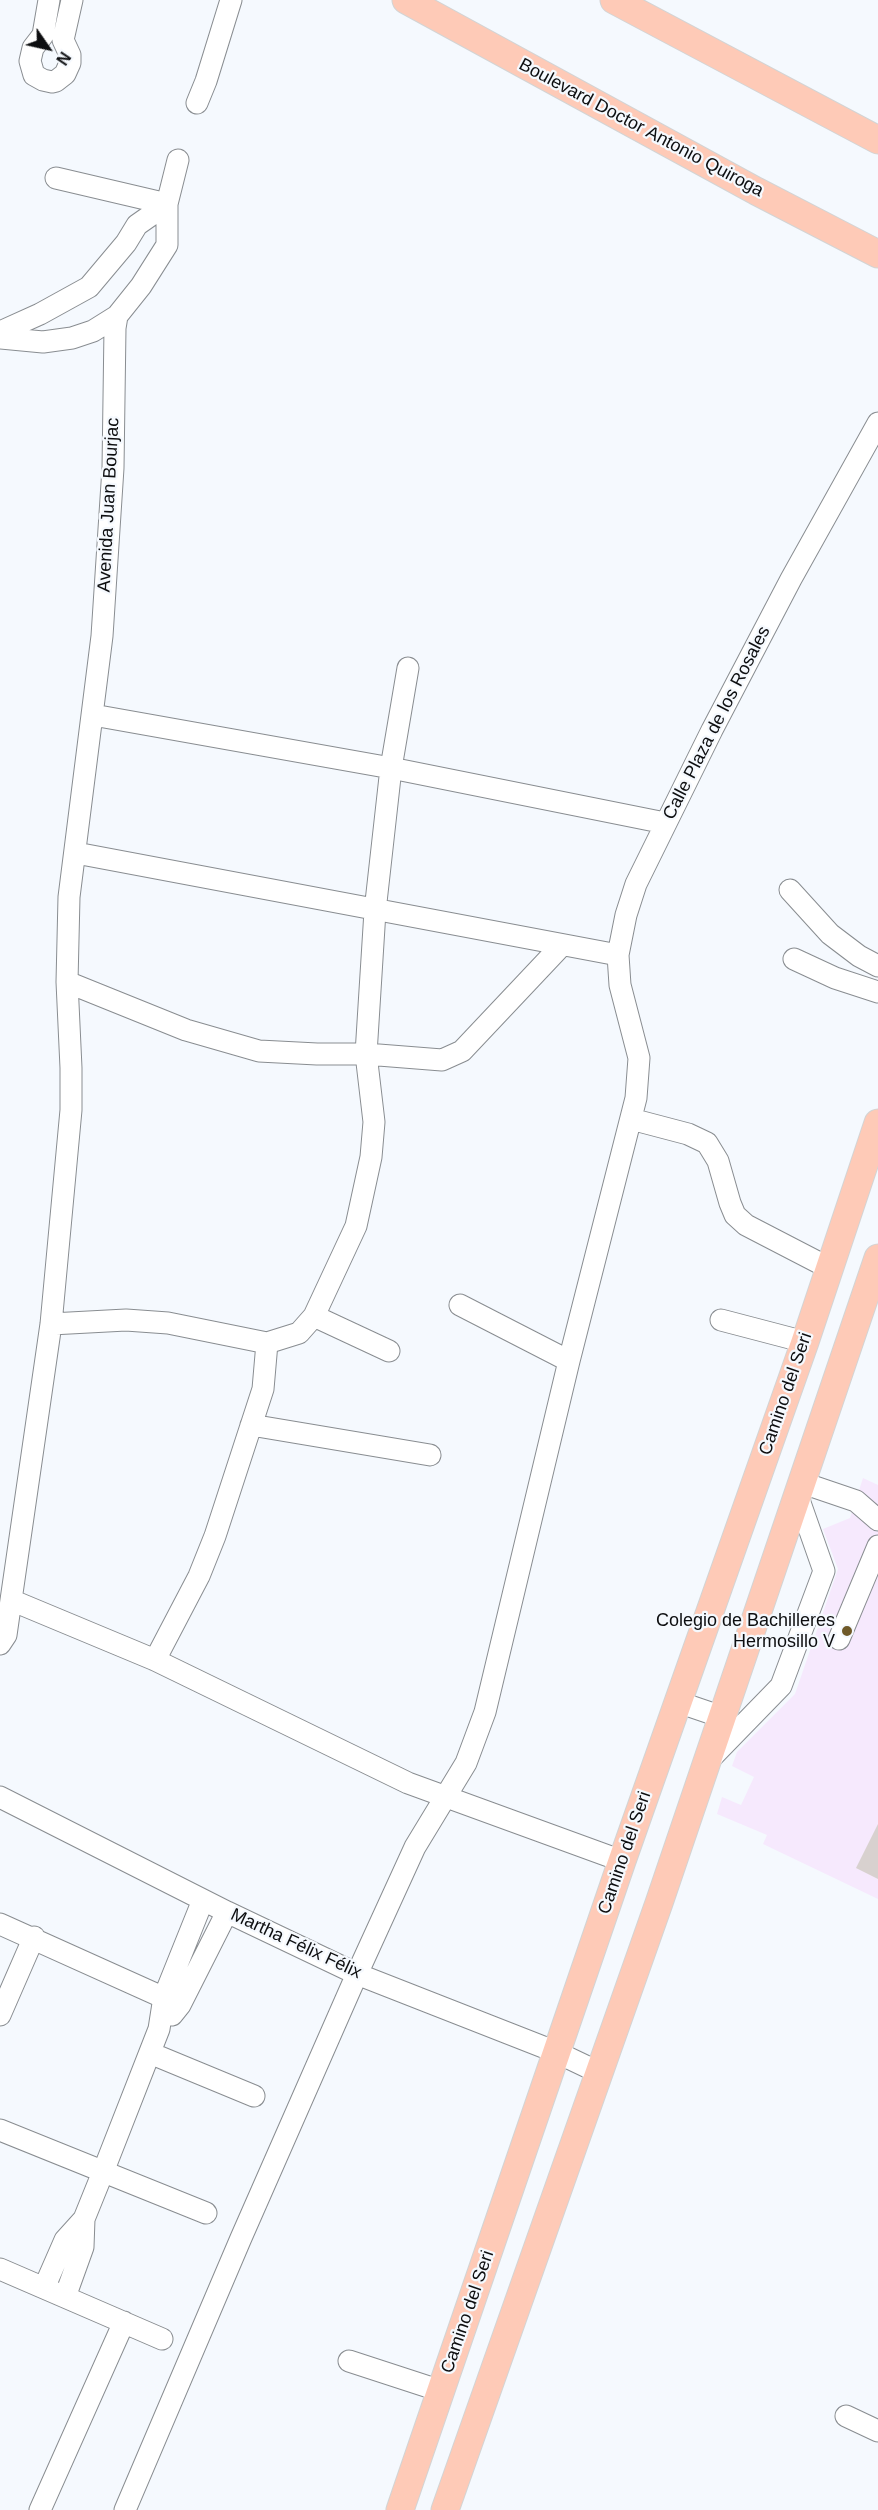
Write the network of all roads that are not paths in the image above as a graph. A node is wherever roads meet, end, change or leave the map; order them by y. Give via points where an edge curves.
1 (49, 0) edge
2 (72, 0) edge
3 (231, 0) edge
4 (406, 0) edge
5 (614, 0) edge
6 (196, 103) dead end
7 (878, 140) edge
8 (178, 160) dead end
9 (57, 178) dead end
10 (167, 204) junction
11 (878, 254) edge
12 (117, 316) junction
13 (0, 332) edge
14 (0, 338) edge
15 (878, 423) edge
16 (408, 668) dead end
17 (93, 715) junction
18 (391, 768) junction
19 (665, 823) junction
20 (76, 853) junction
21 (790, 890) dead end
22 (375, 911) junction
23 (562, 945) junction
24 (618, 955) junction
25 (794, 960) dead end
26 (878, 966) edge
27 (67, 982) junction
28 (878, 992) edge
29 (366, 1054) junction
30 (631, 1119) junction
31 (878, 1123) edge
32 (878, 1258) edge
33 (829, 1268) junction
34 (460, 1305) dead end
35 (314, 1316) junction
36 (721, 1320) dead end
37 (51, 1324) junction
38 (805, 1342) junction
39 (267, 1343) junction
40 (389, 1351) dead end
41 (569, 1361) junction
42 (251, 1425) junction
43 (430, 1455) dead end
44 (800, 1490) junction
45 (878, 1520) edge
46 (878, 1546) edge
47 (11, 1600) junction
48 (838, 1639) dead end
49 (0, 1644) edge
50 (155, 1660) junction
51 (678, 1702) junction
52 (722, 1717) junction
53 (708, 1761) junction
54 (448, 1796) junction
55 (0, 1797) edge
56 (622, 1861) junction
57 (203, 1900) junction
58 (227, 1912) junction
59 (0, 1924) edge
60 (34, 1937) junction
61 (357, 1974) junction
62 (172, 2001) junction
63 (0, 2015) edge
64 (556, 2052) junction
65 (150, 2053) junction
66 (600, 2073) junction
67 (254, 2096) dead end
68 (0, 2130) edge
69 (103, 2172) junction
70 (206, 2213) dead end
71 (84, 2219) junction
72 (0, 2269) edge
73 (44, 2288) junction
74 (65, 2297) junction
75 (124, 2322) junction
76 (162, 2339) dead end
77 (349, 2361) dead end
78 (441, 2391) junction
79 (846, 2416) dead end
80 (878, 2431) edge
81 (40, 2510) edge
82 (125, 2510) edge
83 (400, 2510) edge
84 (445, 2510) edge

1 - 2 street via 53,38
3 - 6 street
4 - 11 main road, Boulevard Doctor Antonio Quiroga
5 - 7 main road
8 - 10 street
9 - 10 street
10 - 12 street via 167,245
10 - 13 street via 137,225 88,287
12 - 14 street via 72,338 43,342
12 - 17 street, Avenida Juan Bourjac via 102,636
15 - 19 street, Calle Plaza de los Rosales via 786,589
16 - 18 street
17 - 18 street
17 - 20 street, Avenida Juan Bourjac
18 - 19 street
18 - 22 street
19 - 24 street, Calle Plaza de los Rosales via 636,884
20 - 22 street
20 - 27 street, Avenida Juan Bourjac via 69,897
21 - 26 street via 830,934
22 - 23 street
22 - 29 street
23 - 24 street
23 - 29 street via 462,1052 442,1060
24 - 30 street, Calle Plaza de los Rosales via 620,985 639,1058
25 - 28 street
27 - 29 street via 186,1030 259,1051
27 - 37 street, Avenida Juan Bourjac via 70,1110
29 - 35 street via 374,1122 372,1157 351,1241
30 - 33 street via 707,1143 718,1161 735,1215 746,1225
30 - 41 street, Calle Plaza de los Rosales
31 - 33 main road, Camino del Seri
32 - 44 main road
33 - 38 main road, Camino del Seri
34 - 41 street
35 - 39 street via 299,1332
35 - 40 street
36 - 38 street
37 - 39 street via 126,1320 168,1323
37 - 47 street, Avenida Juan Bourjac
38 - 51 main road, Camino del Seri
39 - 42 street via 265,1378
41 - 54 street, Calle Plaza de los Rosales via 485,1712 466,1763
42 - 43 street
42 - 50 street via 199,1576
44 - 45 street via 856,1501
44 - 52 main road
44 - 53 street via 824,1571 781,1686
46 - 48 street
47 - 49 street, Avenida Juan Bourjac via 6,1635
47 - 50 street
50 - 54 street via 377,1769
51 - 52 street
51 - 56 main road, Camino del Seri
52 - 53 main road
53 - 66 main road
54 - 56 street
54 - 61 street, Calle Plaza de los Rosales via 415,1847
55 - 57 street, Martha Félix Félix
56 - 64 main road, Camino del Seri
57 - 58 street, Martha Félix Félix
57 - 62 street
58 - 61 street, Martha Félix Félix
58 - 62 street
59 - 60 street
60 - 62 street
60 - 63 street
61 - 64 street, Martha Félix Félix
61 - 82 street, Calle Plaza de los Rosales
62 - 65 street
64 - 66 street, Martha Félix Félix
64 - 78 main road, Camino del Seri
65 - 67 street
65 - 69 street
66 - 84 main road
68 - 69 street
69 - 70 street
69 - 71 street
71 - 73 street via 65,2240
71 - 74 street via 83,2247
72 - 73 street
73 - 74 street
74 - 75 street
75 - 76 street
75 - 81 street
77 - 78 street
78 - 83 main road, Camino del Seri
79 - 80 street

